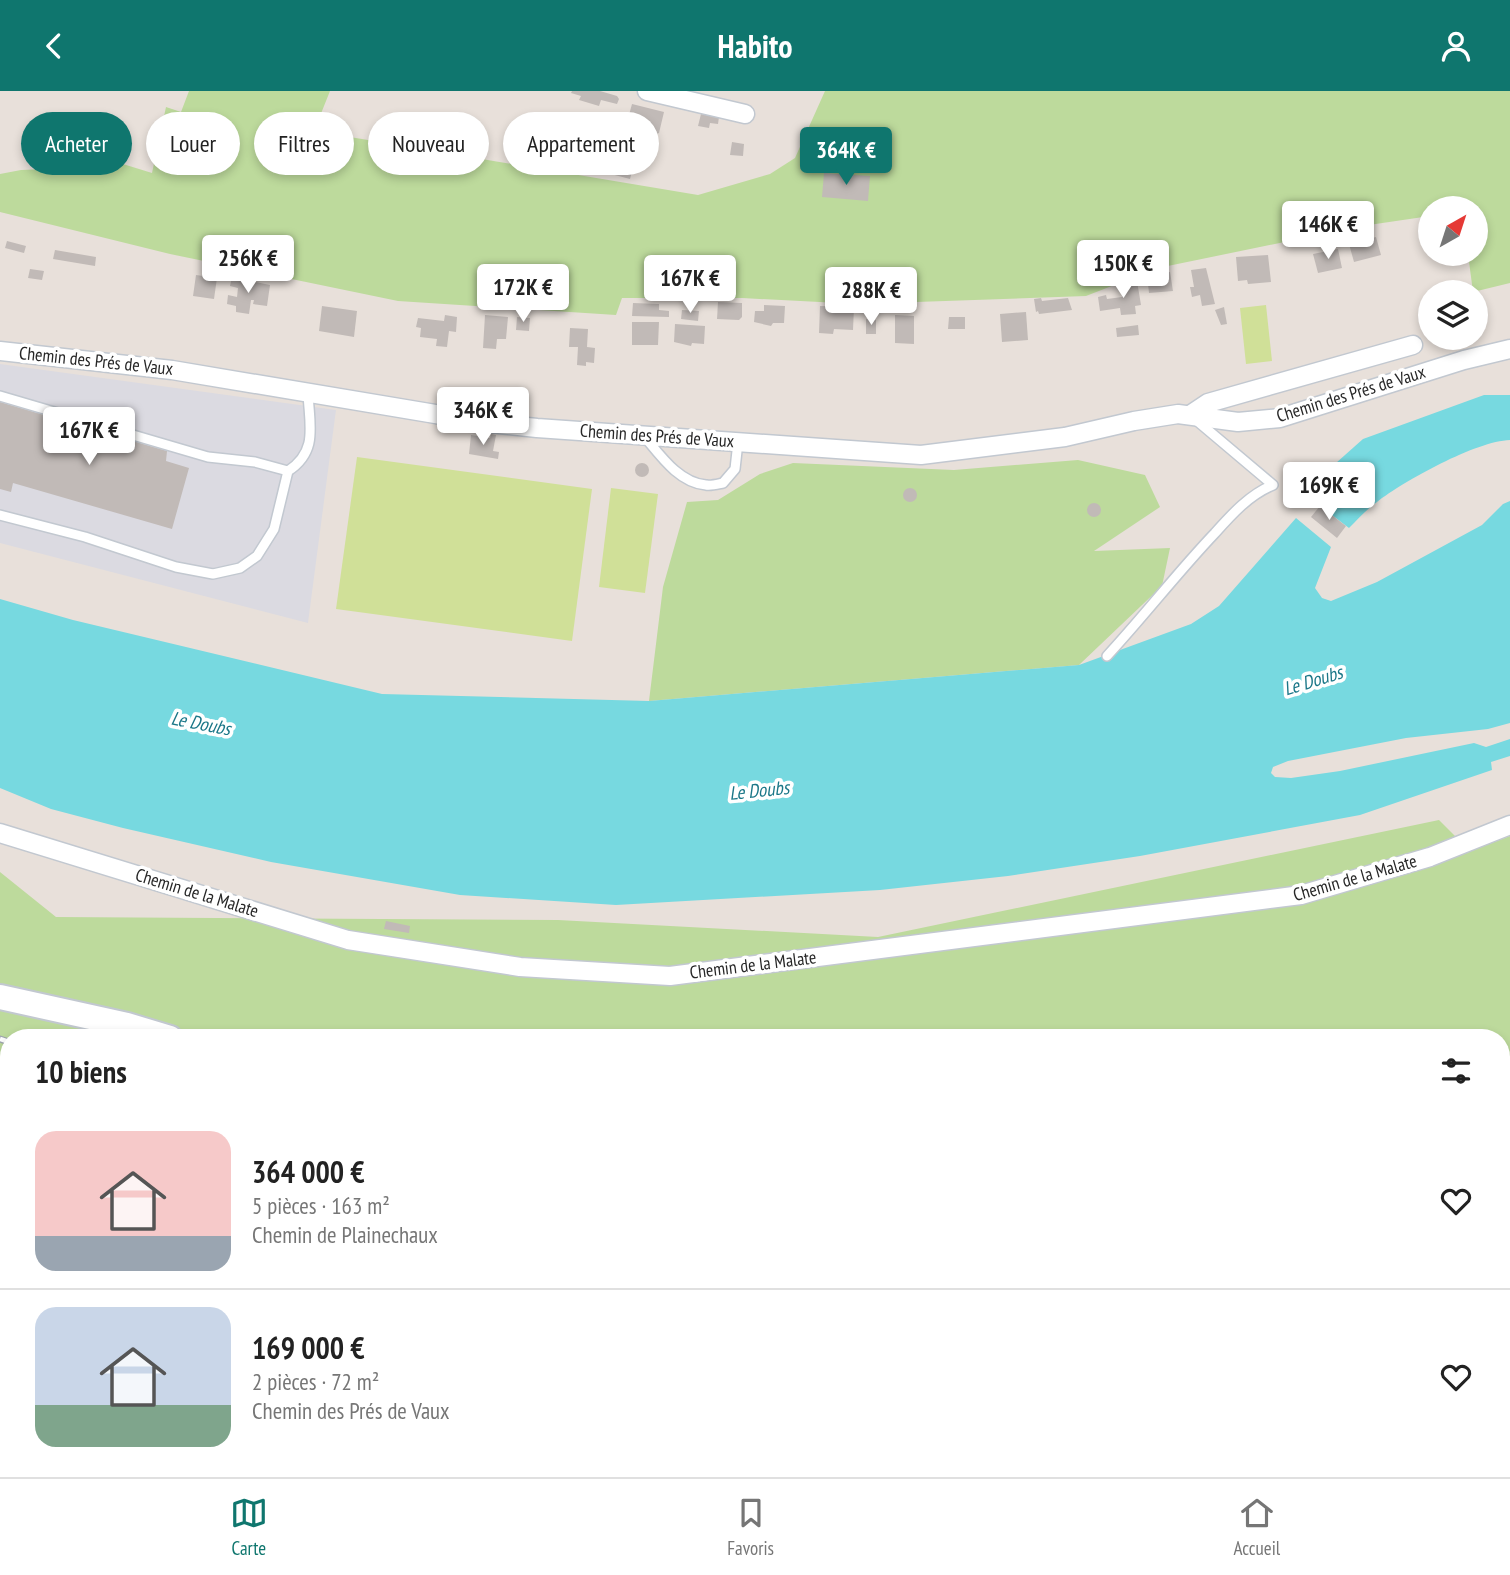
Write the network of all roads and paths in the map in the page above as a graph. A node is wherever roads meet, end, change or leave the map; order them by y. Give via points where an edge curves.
1 (647, 91) edge
2 (745, 114) dead end
3 (1413, 345) dead end
4 (1510, 349) edge
5 (0, 351) edge
6 (307, 391) junction
7 (0, 396) edge
8 (1190, 415) junction
9 (642, 435) junction
10 (738, 442) junction
11 (288, 471) junction
12 (0, 516) edge
13 (1107, 656) dead end
14 (1510, 825) edge
15 (0, 833) edge
16 (0, 997) edge
17 (140, 1029) edge

1 - 2 street
3 - 8 street, Chemin des Prés de Vaux via 1208,403
4 - 8 street, Chemin des Prés de Vaux via 1280,418 1238,422
5 - 6 street, Chemin des Prés de Vaux
6 - 9 street, Chemin des Prés de Vaux via 489,423
6 - 11 lane via 310,444 299,464
7 - 11 lane via 208,457
8 - 10 street, Chemin des Prés de Vaux via 921,455
8 - 13 lane via 1273,485 1237,509
9 - 10 street, Chemin des Prés de Vaux
9 - 10 lane via 666,463 688,480 706,485 723,483 735,470
11 - 12 lane via 274,529 257,556 240,568 213,574
14 - 15 street, Chemin de la Malate via 1430,857 1301,895 670,976 520,967 348,940
16 - 17 main road

